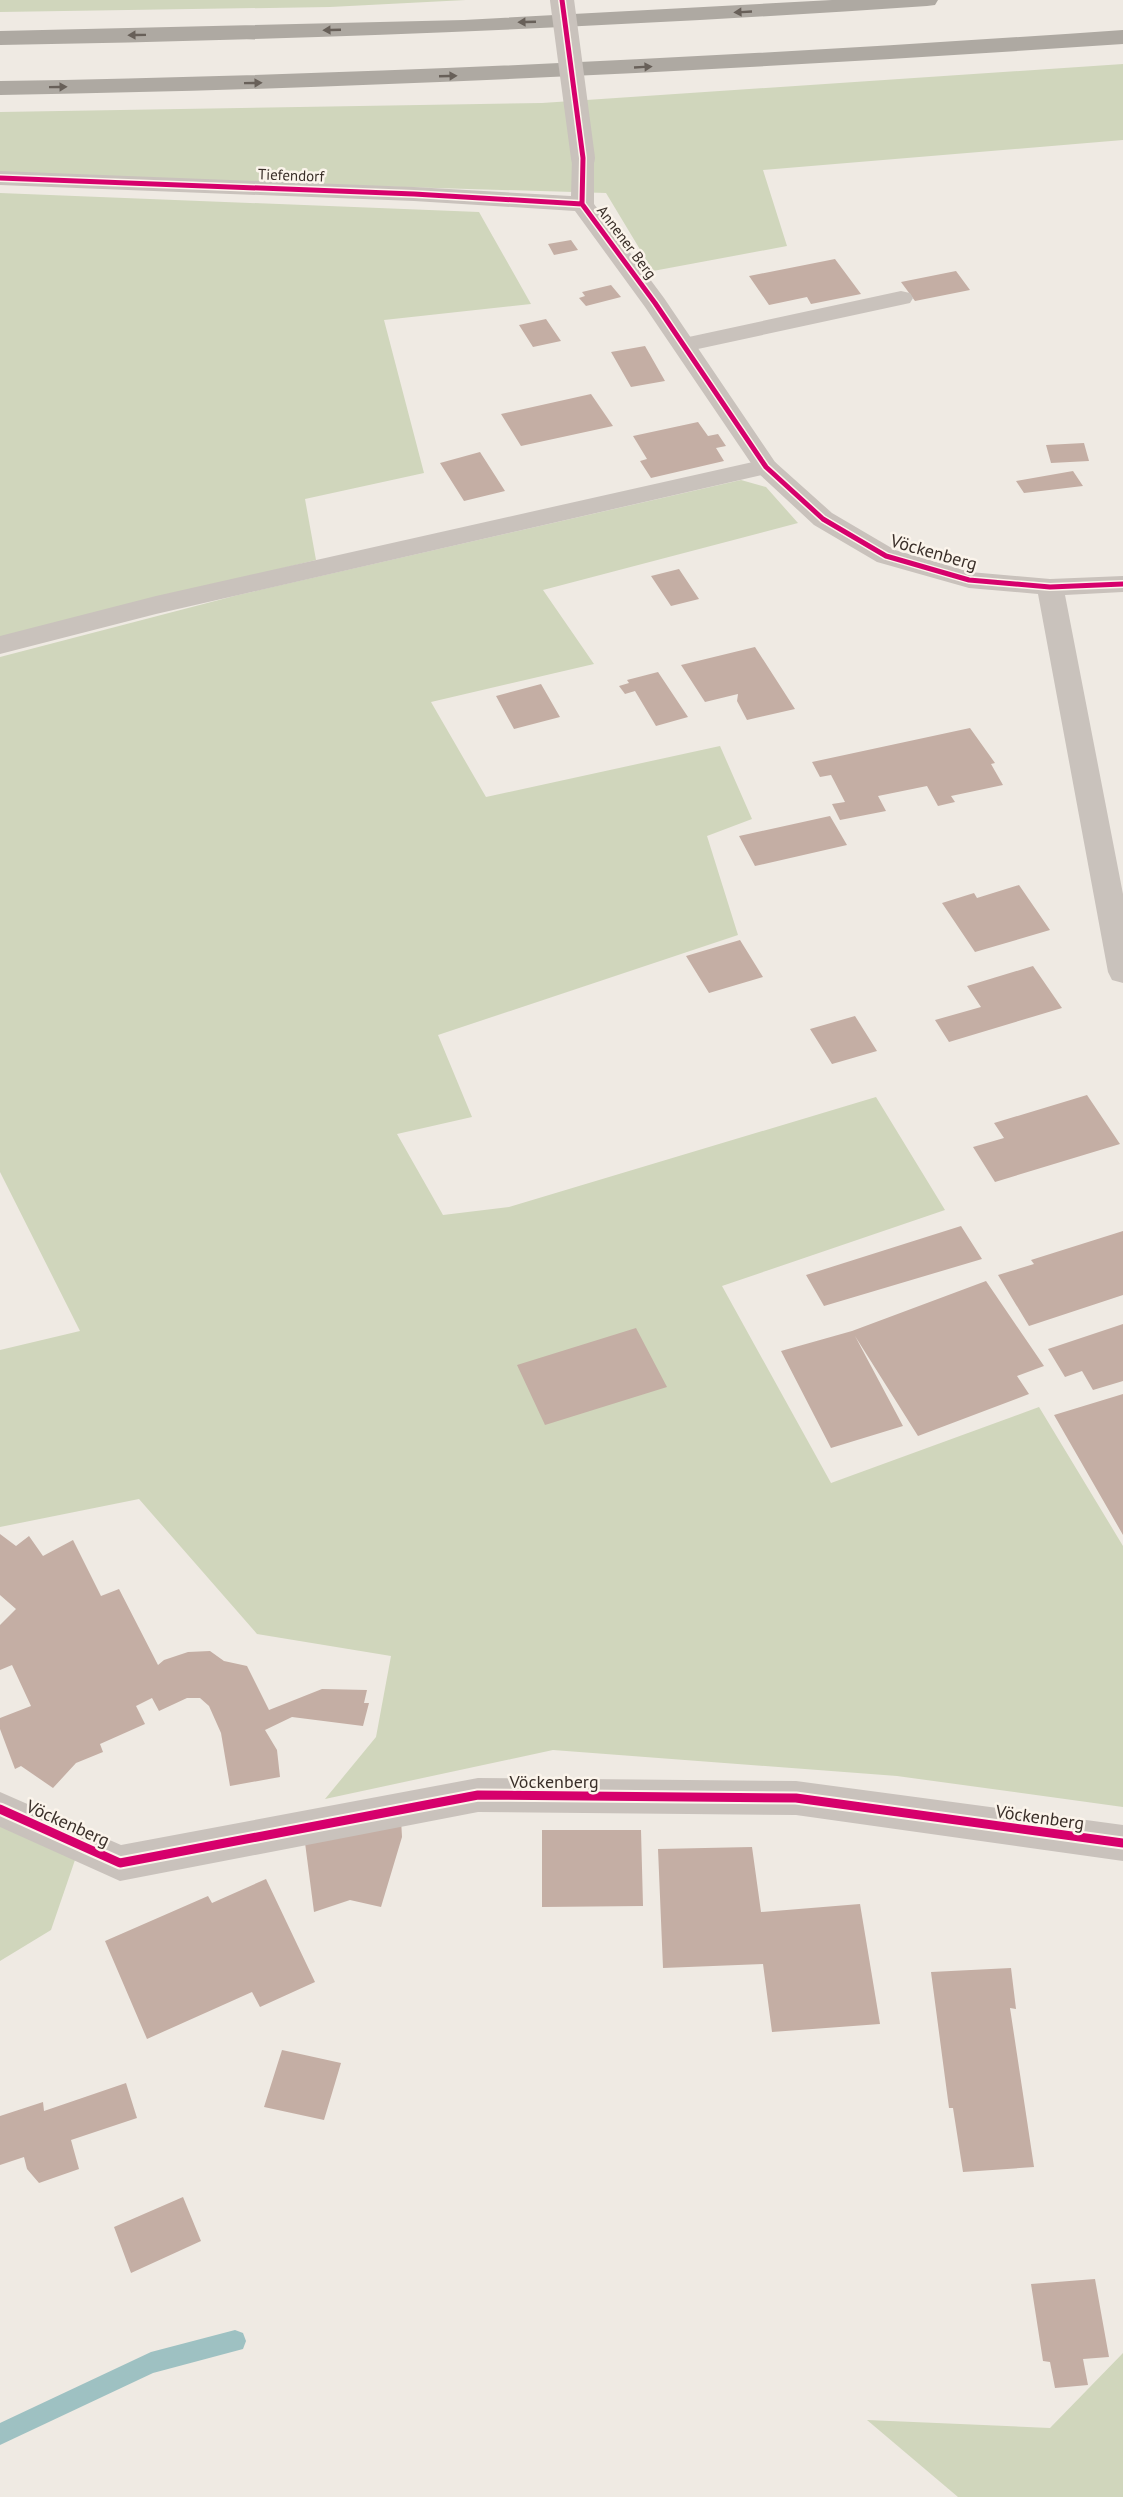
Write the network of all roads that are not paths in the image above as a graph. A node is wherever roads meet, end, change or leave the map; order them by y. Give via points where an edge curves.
1 (562, 0) edge
2 (927, 0) edge
3 (1123, 37) edge
4 (0, 38) edge
5 (0, 88) edge
6 (0, 178) edge
7 (582, 204) junction
8 (901, 298) dead end
9 (684, 345) junction
10 (766, 467) junction
11 (1123, 584) edge
12 (1050, 587) junction
13 (0, 645) edge
14 (1123, 972) edge
15 (0, 1809) edge
16 (1123, 1843) edge

1 - 7 street, Annener Berg, bridge via 583,158
2 -> 4 highway via 562,21
5 -> 3 highway via 300,82 590,70
6 - 7 street, Tiefendorf
7 - 9 street, Annener Berg
8 - 9 street
9 - 10 street, Annener Berg
10 - 12 street, Vöckenberg via 823,519 886,556 969,580
10 - 13 street via 167,603
11 - 12 street, Vöckenberg
12 - 14 street
15 - 16 street, Vöckenberg via 120,1863 478,1795 796,1798

